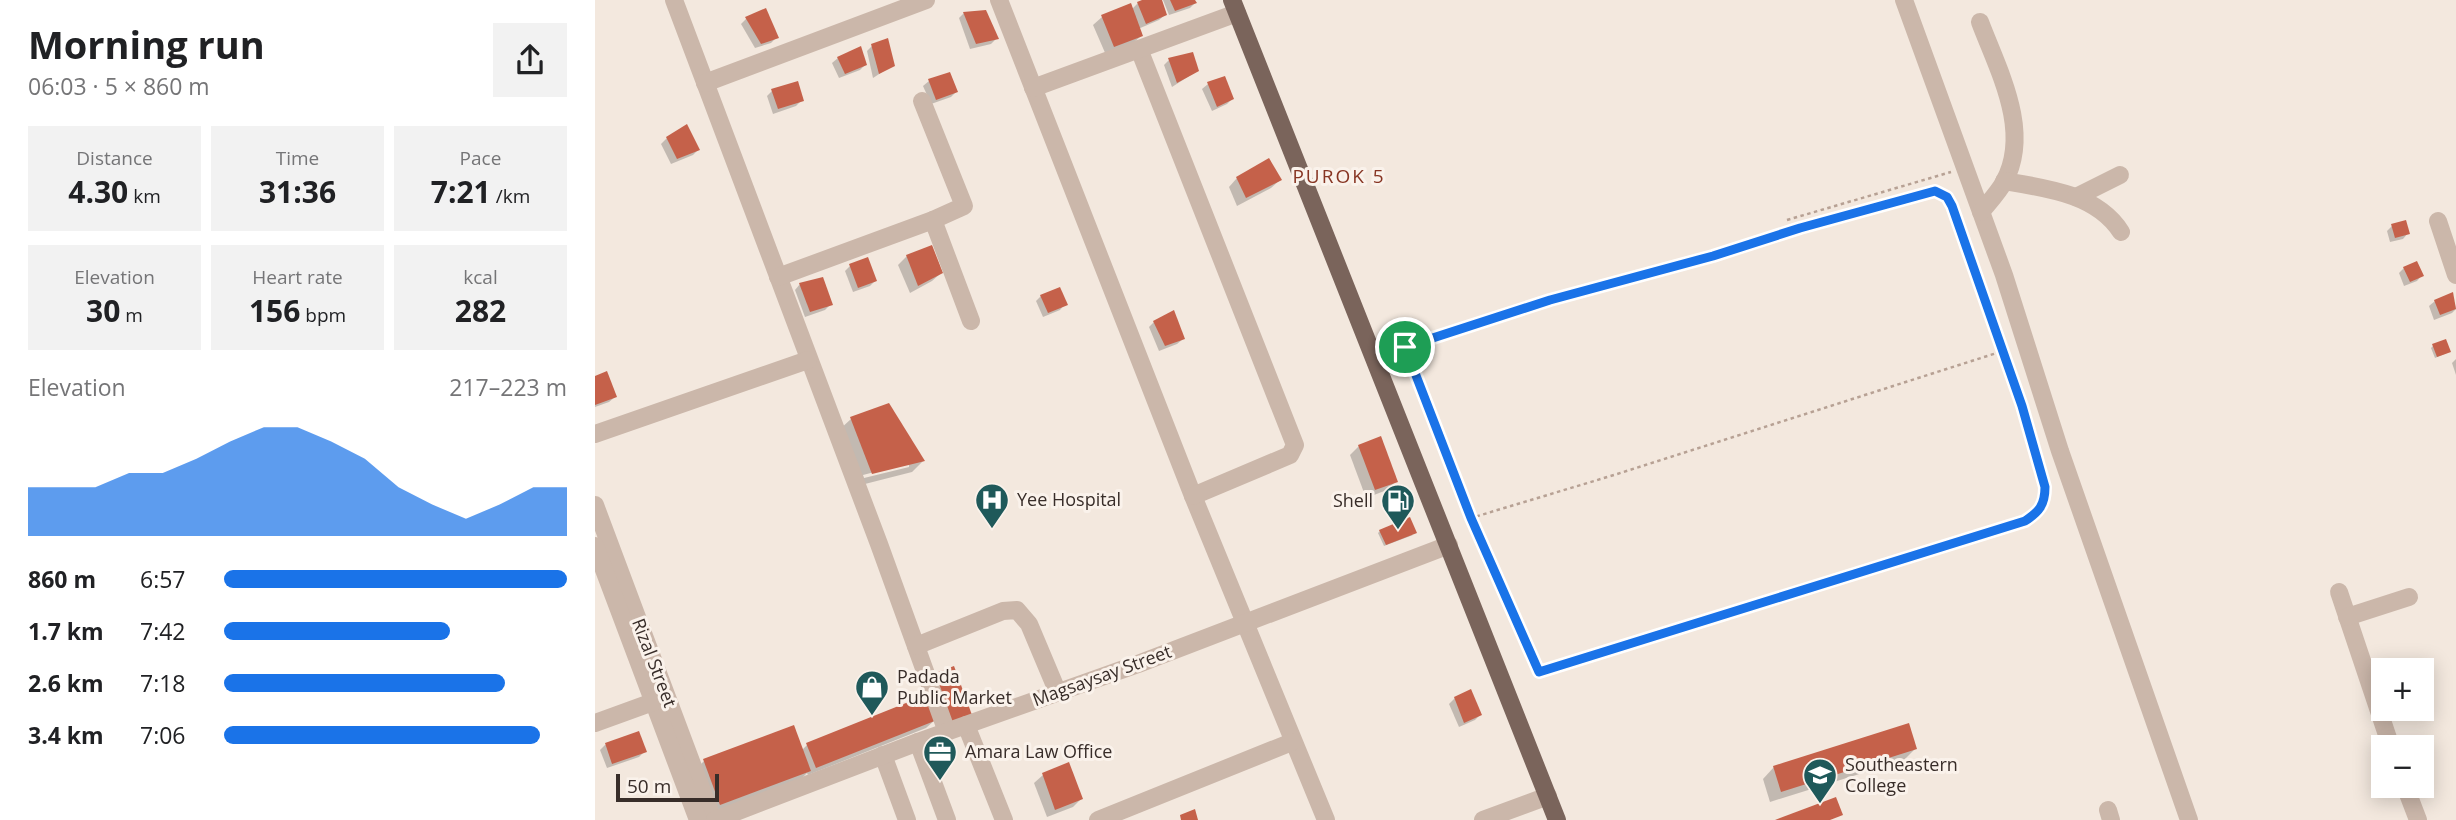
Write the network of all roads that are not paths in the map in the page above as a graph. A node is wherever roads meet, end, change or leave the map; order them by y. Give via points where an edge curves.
1 (674, 0) edge
2 (926, 0) edge
3 (999, 0) edge
4 (1904, 0) edge
5 (1234, 6) edge
6 (1980, 22) dead end
7 (1139, 49) junction
8 (705, 83) junction
9 (1033, 88) junction
10 (922, 101) dead end
11 (2120, 176) dead end
12 (2004, 181) junction
13 (2075, 197) junction
14 (1981, 212) junction
15 (933, 219) junction
16 (2438, 221) dead end
17 (2121, 232) dead end
18 (2456, 275) edge
19 (779, 277) junction
20 (971, 321) dead end
21 (808, 360) junction
22 (595, 434) edge
23 (1193, 496) junction
24 (595, 505) edge
25 (1449, 545) junction
26 (595, 546) edge
27 (606, 573) edge
28 (2339, 592) dead end
29 (2409, 597) dead end
30 (2347, 618) junction
31 (1246, 622) junction
32 (916, 646) junction
33 (1058, 693) junction
34 (660, 699) junction
35 (595, 723) edge
36 (967, 725) junction
37 (947, 732) junction
38 (2387, 735) edge
39 (1293, 741) junction
40 (918, 742) junction
41 (883, 755) junction
42 (1548, 796) junction
43 (2410, 798) edge
44 (698, 820) edge
45 (714, 820) edge
46 (907, 820) edge
47 (947, 820) edge
48 (1004, 820) edge
49 (1098, 820) edge
50 (1326, 820) edge
51 (1483, 820) edge
52 (1557, 820) edge
53 (2189, 820) edge
54 (2418, 820) edge

1 - 8 street
2 - 8 street
3 - 9 street
4 - 14 street
5 - 7 street
5 - 25 main road
6 - 12 street via 2015,125
7 - 9 street
7 - 23 street via 1295,445 1290,455
8 - 19 street
9 - 23 street
10 - 15 street via 964,206
11 - 13 street
12 - 13 street
12 - 14 street
13 - 17 street via 2102,210
14 - 53 street
15 - 19 street
15 - 20 street
16 - 18 street
19 - 21 street
21 - 22 street
21 - 32 street
23 - 31 street
24 - 27 street, Rizal Street
25 - 31 street, Magsaysay Street
25 - 42 main road
26 - 27 street, Rizal Street
27 - 34 street, Rizal Street
28 - 30 street
29 - 30 street
30 - 38 street
31 - 33 street, Magsaysay Street
31 - 39 street
32 - 33 street via 1003,611 1017,610 1029,624
32 - 37 street
33 - 36 street, Magsaysay Street
34 - 35 street
34 - 44 street, Rizal Street
34 - 45 street, Rizal Street
36 - 37 street, Magsaysay Street
36 - 48 street
37 - 40 street, Magsaysay Street
39 - 49 street
39 - 50 street
40 - 41 street, Magsaysay Street
40 - 47 street
41 - 45 street, Magsaysay Street
41 - 46 street
42 - 51 street
42 - 52 main road
43 - 54 street

